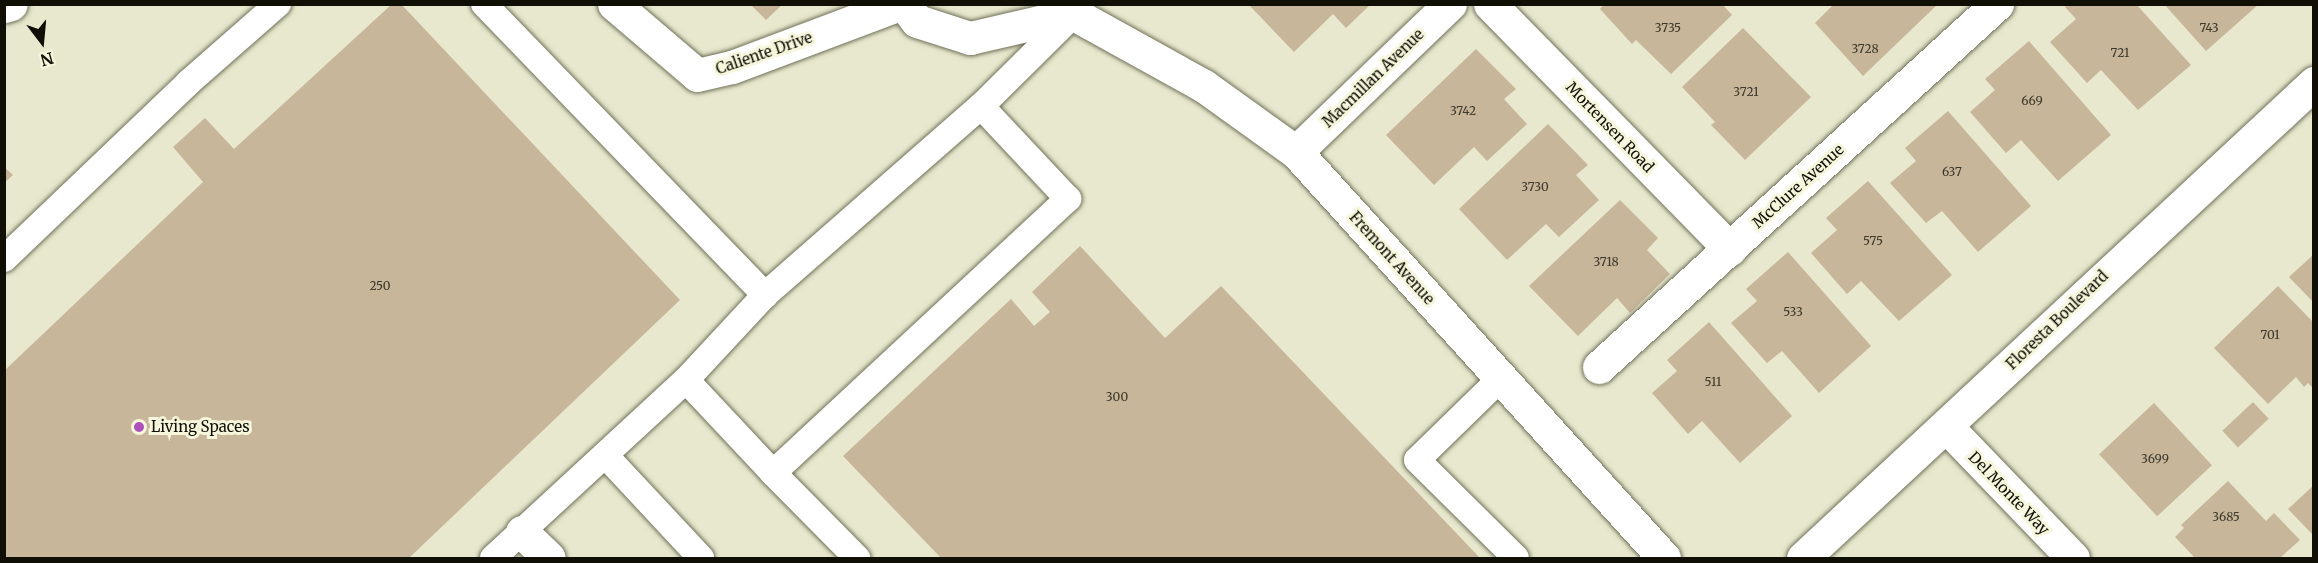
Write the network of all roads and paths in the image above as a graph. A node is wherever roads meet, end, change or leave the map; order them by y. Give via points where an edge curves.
1 (11, 4) edge
2 (278, 4) edge
3 (483, 4) edge
4 (614, 4) edge
5 (902, 4) edge
6 (1450, 4) edge
7 (1490, 4) edge
8 (1998, 4) edge
9 (4, 6) edge
10 (1069, 10) edge
11 (2313, 83) edge
12 (981, 106) junction
13 (1296, 152) junction
14 (1730, 249) junction
15 (4, 259) edge
16 (765, 296) junction
17 (1599, 367) dead end
18 (1501, 378) junction
19 (686, 380) junction
20 (1946, 426) junction
21 (605, 455) junction
22 (773, 473) junction
23 (522, 531) junction
24 (494, 558) edge
25 (549, 558) edge
26 (701, 558) edge
27 (857, 558) edge
28 (1516, 558) edge
29 (1664, 558) edge
30 (1803, 558) edge
31 (2073, 558) edge

1 - 9 street
2 - 15 lane
3 - 16 lane
4 - 5 street, Caliente Drive via 697,75 732,67
5 - 10 street via 917,21 970,38
6 - 13 street, Macmillan Avenue
7 - 14 street, Mortensen Road
8 - 14 street, McClure Avenue
10 - 12 lane
10 - 13 street, Fremont Avenue via 1204,86
11 - 20 street, Floresta Boulevard
12 - 16 lane
12 - 22 lane via 1068,199
13 - 18 street, Fremont Avenue
14 - 17 street, McClure Avenue
16 - 19 lane
18 - 28 lane via 1418,460
18 - 29 street, Fremont Avenue
19 - 21 lane
19 - 22 lane
20 - 30 street, Floresta Boulevard
20 - 31 street, Del Monte Way
21 - 23 lane
21 - 26 lane
22 - 27 lane
23 - 24 lane
23 - 25 street

